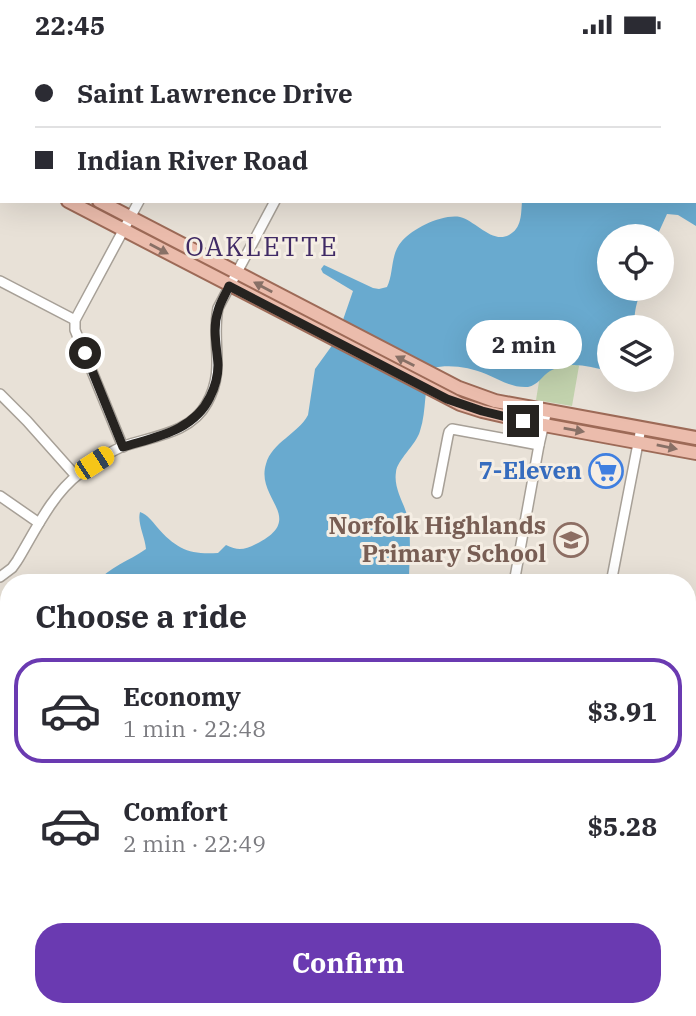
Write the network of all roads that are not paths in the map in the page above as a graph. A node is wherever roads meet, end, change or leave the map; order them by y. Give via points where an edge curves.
1 (72, 203) edge
2 (103, 203) edge
3 (138, 203) edge
4 (274, 203) edge
5 (131, 218) junction
6 (124, 230) junction
7 (236, 273) junction
8 (0, 281) edge
9 (229, 286) junction
10 (75, 320) junction
11 (0, 394) edge
12 (547, 410) junction
13 (544, 425) junction
14 (640, 428) junction
15 (696, 438) edge
16 (638, 442) junction
17 (539, 445) junction
18 (123, 447) junction
19 (696, 453) edge
20 (76, 476) junction
21 (437, 493) dead end
22 (0, 496) edge
23 (39, 523) junction
24 (4, 574) edge
25 (516, 574) edge
26 (613, 574) edge

1 - 6 main road
2 - 5 main road
3 - 5 street
4 - 7 street
5 - 6 street
5 - 7 main road
6 -> 9 main road
6 - 10 street
7 - 9 street
12 -> 7 main road via 466,391
8 - 10 street
9 - 13 main road via 460,404
9 - 18 street via 215,323 218,369 207,404 179,429
10 - 18 street via 75,330
11 - 20 street
12 - 13 street
12 - 14 main road
13 -> 16 main road
13 - 17 street
14 - 15 main road
14 - 16 street
16 -> 19 main road
16 - 26 street
17 - 21 street via 452,429
17 - 25 street
18 - 20 street
20 - 23 street
22 - 23 street
23 - 24 street

